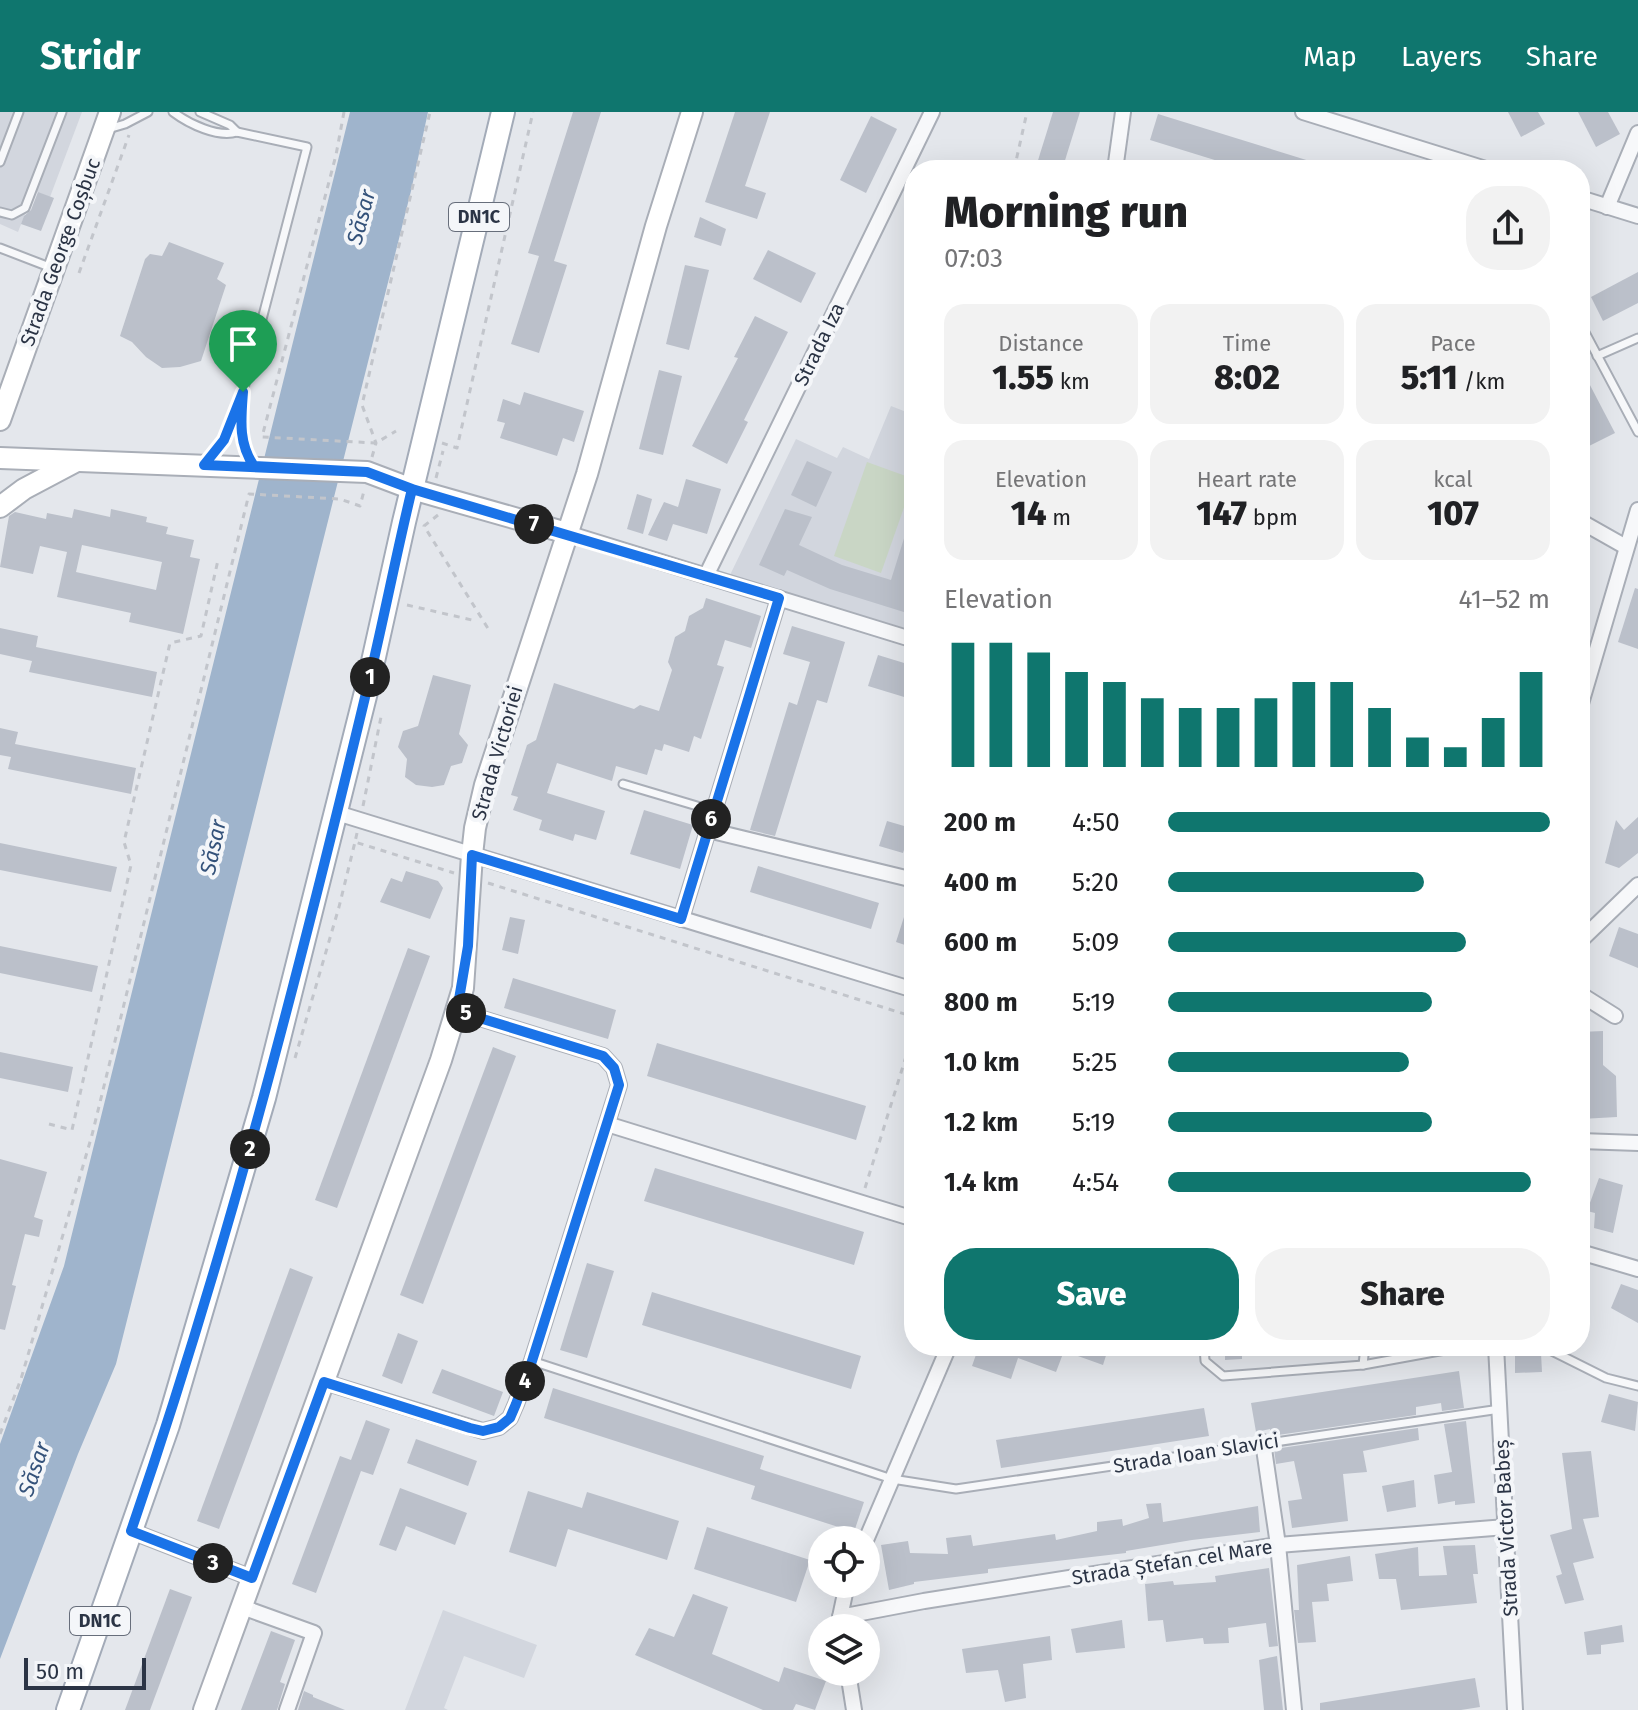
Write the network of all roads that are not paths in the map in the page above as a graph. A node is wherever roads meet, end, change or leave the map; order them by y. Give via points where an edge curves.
1 (19, 112) edge
2 (62, 112) edge
3 (148, 112) edge
4 (173, 112) edge
5 (200, 112) edge
6 (503, 112) edge
7 (692, 112) edge
8 (932, 112) edge
9 (1123, 112) edge
10 (1303, 112) edge
11 (117, 119) edge
12 (237, 132) junction
13 (1638, 133) edge
14 (909, 160) edge
15 (1116, 160) edge
16 (1457, 160) edge
17 (0, 162) edge
18 (904, 169) edge
19 (1590, 201) edge
20 (1607, 207) junction
21 (0, 212) edge
22 (1638, 216) edge
23 (0, 248) edge
24 (54, 268) junction
25 (1638, 338) edge
26 (1590, 342) edge
27 (1597, 356) junction
28 (6, 387) edge
29 (243, 392) junction
30 (0, 420) edge
31 (1638, 432) edge
32 (0, 458) edge
33 (76, 462) junction
34 (204, 465) junction
35 (254, 466) junction
36 (412, 489) junction
37 (0, 507) edge
38 (1638, 510) edge
39 (1590, 526) edge
40 (567, 533) junction
41 (1632, 549) edge
42 (706, 576) junction
43 (779, 598) junction
44 (904, 637) edge
45 (1590, 652) edge
46 (623, 784) dead end
47 (714, 811) junction
48 (337, 813) junction
49 (708, 830) junction
50 (472, 855) junction
51 (904, 878) edge
52 (1638, 885) edge
53 (681, 919) junction
54 (1590, 931) edge
55 (904, 987) edge
56 (1590, 1000) edge
57 (457, 1011) junction
58 (1615, 1016) dead end
59 (607, 1124) junction
60 (1590, 1141) edge
61 (1638, 1143) edge
62 (904, 1216) edge
63 (1590, 1255) edge
64 (1638, 1269) edge
65 (945, 1356) edge
66 (1205, 1356) edge
67 (1364, 1356) edge
68 (1412, 1356) edge
69 (1497, 1356) edge
70 (1562, 1356) edge
71 (532, 1361) junction
72 (1363, 1365) junction
73 (324, 1382) junction
74 (1638, 1386) edge
75 (1500, 1409) junction
76 (1263, 1442) junction
77 (892, 1479) junction
78 (872, 1526) edge
79 (1506, 1527) junction
80 (131, 1531) junction
81 (1278, 1545) junction
82 (252, 1578) junction
83 (242, 1607) junction
84 (875, 1614) edge
85 (850, 1686) edge
86 (68, 1710) edge
87 (204, 1710) edge
88 (287, 1710) edge
89 (854, 1710) edge
90 (1294, 1710) edge
91 (1515, 1710) edge

1 - 17 lane
2 - 21 lane via 25,208 12,215
3 - 11 lane via 125,124
4 - 12 lane via 227,136
5 - 12 lane
6 - 36 main road, DN1C
7 - 40 street, Strada Victoriei
8 - 14 street, Strada Iza
9 - 15 street
10 - 16 street
11 - 24 street, Strada George Coșbuc
12 - 29 lane via 307,147
13 - 20 street
18 - 42 street, Strada Iza
19 - 20 street
20 - 22 street
23 - 24 lane
24 - 28 street, Strada George Coșbuc
25 - 27 lane
26 - 27 lane
27 - 31 lane
28 - 30 street, Strada George Coșbuc
29 - 34 lane via 224,440
29 - 35 lane via 240,427
32 - 33 street
33 - 34 street
33 - 37 street
34 - 35 street
35 - 36 street via 367,472
36 - 40 street
36 - 48 main road, DN1C
38 - 41 street
39 - 41 street
40 - 42 street
40 - 50 street, Strada Victoriei via 485,785
41 - 45 street
42 - 43 street
43 - 44 street
43 - 47 street
46 - 47 lane
47 - 49 street
48 - 50 street
48 - 80 main road, DN1C via 240,1186
49 - 51 street
49 - 53 street
50 - 53 street
50 - 57 street, Strada Victoriei via 468,946
52 - 54 street
53 - 55 street
56 - 58 street
57 - 59 street via 603,1056 619,1085
57 - 73 street, Strada Victoriei
59 - 62 street
59 - 71 street
60 - 61 street
63 - 64 street
65 - 77 street
66 - 72 lane via 1223,1376
67 - 72 lane
68 - 72 lane
69 - 75 street, Strada Victor Babeș
70 - 74 lane via 1606,1378
71 - 73 street via 510,1418 483,1431
71 - 77 lane, Strada Ioan Slavici
73 - 82 street, Strada Victoriei
75 - 76 lane, Strada Ioan Slavici
75 - 79 street, Strada Victor Babeș
76 - 77 lane, Strada Ioan Slavici via 956,1489
76 - 81 street
77 - 78 street
79 - 81 street, Strada Ștefan cel Mare
79 - 91 street, Strada Victor Babeș
80 - 82 street
80 - 86 main road, DN1C
81 - 84 street, Strada Ștefan cel Mare via 924,1601
81 - 90 street
82 - 83 street, Strada Victoriei
83 - 87 street, Strada Victoriei
83 - 88 street via 314,1633
85 - 89 street

